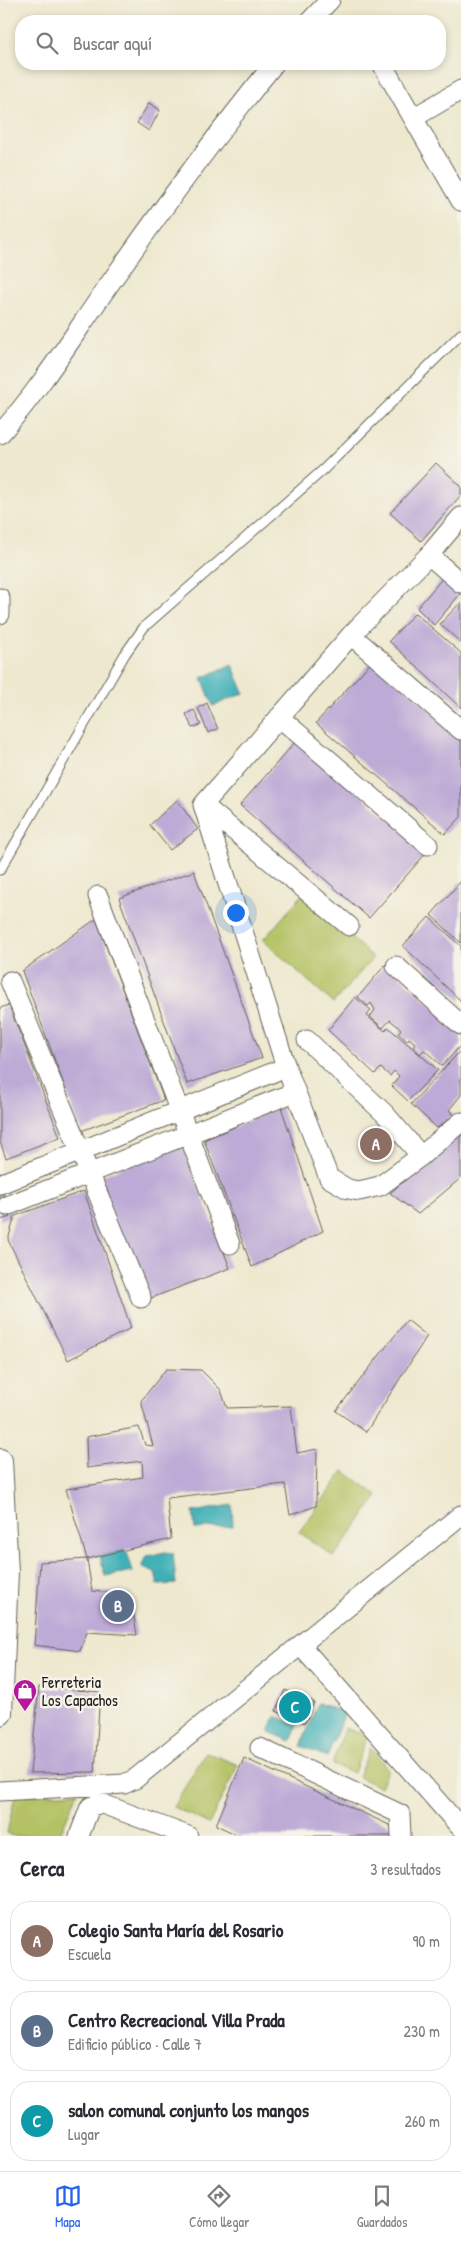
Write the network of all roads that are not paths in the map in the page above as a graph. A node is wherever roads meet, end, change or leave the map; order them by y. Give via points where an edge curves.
1 (330, 0) edge
2 (316, 15) edge
3 (269, 70) edge
4 (385, 70) edge
5 (461, 90) edge
6 (413, 118) junction
7 (461, 201) edge
8 (461, 334) edge
9 (0, 434) edge
10 (461, 517) edge
11 (429, 554) junction
12 (461, 583) edge
13 (0, 598) edge
14 (0, 614) edge
15 (351, 635) junction
16 (279, 717) junction
17 (461, 730) edge
18 (202, 805) junction
19 (428, 845) dead end
20 (0, 870) edge
21 (98, 896) dead end
22 (349, 926) dead end
23 (396, 966) dead end
24 (10, 981) dead end
25 (461, 1025) edge
26 (307, 1040) dead end
27 (286, 1067) junction
28 (295, 1092) junction
29 (179, 1110) junction
30 (461, 1122) edge
31 (188, 1134) junction
32 (80, 1151) junction
33 (421, 1156) junction
34 (89, 1173) junction
35 (0, 1184) edge
36 (7, 1206) dead end
37 (230, 1244) dead end
38 (141, 1298) dead end
39 (0, 1461) edge
40 (461, 1515) edge
41 (301, 1646) junction
42 (0, 1713) edge
43 (260, 1748) dead end
44 (0, 1791) edge
45 (461, 1828) edge
46 (79, 1836) edge
47 (188, 1836) edge
48 (401, 1836) edge

1 - 2 street
3 - 9 street via 226,124 24,408
4 - 6 street
5 - 6 street
6 - 7 street
8 - 20 lane via 323,470 144,627 125,654
10 - 11 street
11 - 12 street
11 - 15 street
13 - 14 street
15 - 16 street
15 - 17 street
16 - 18 street
16 - 19 street
18 - 22 street
18 - 27 street
21 - 29 street
23 - 25 street
24 - 32 street
26 - 33 street via 385,1114
27 - 28 street
27 - 29 street
28 - 31 street
28 - 33 street via 330,1178 336,1184 368,1191
29 - 31 street
29 - 32 street
30 - 33 street
31 - 34 street
31 - 37 street
32 - 34 street
32 - 35 street
34 - 36 street
34 - 38 street
39 - 42 street via 6,1572
40 - 41 street
41 - 44 street via 135,1779 124,1784
41 - 45 street
43 - 48 street via 400,1814
46 - 47 street via 90,1807 100,1802

